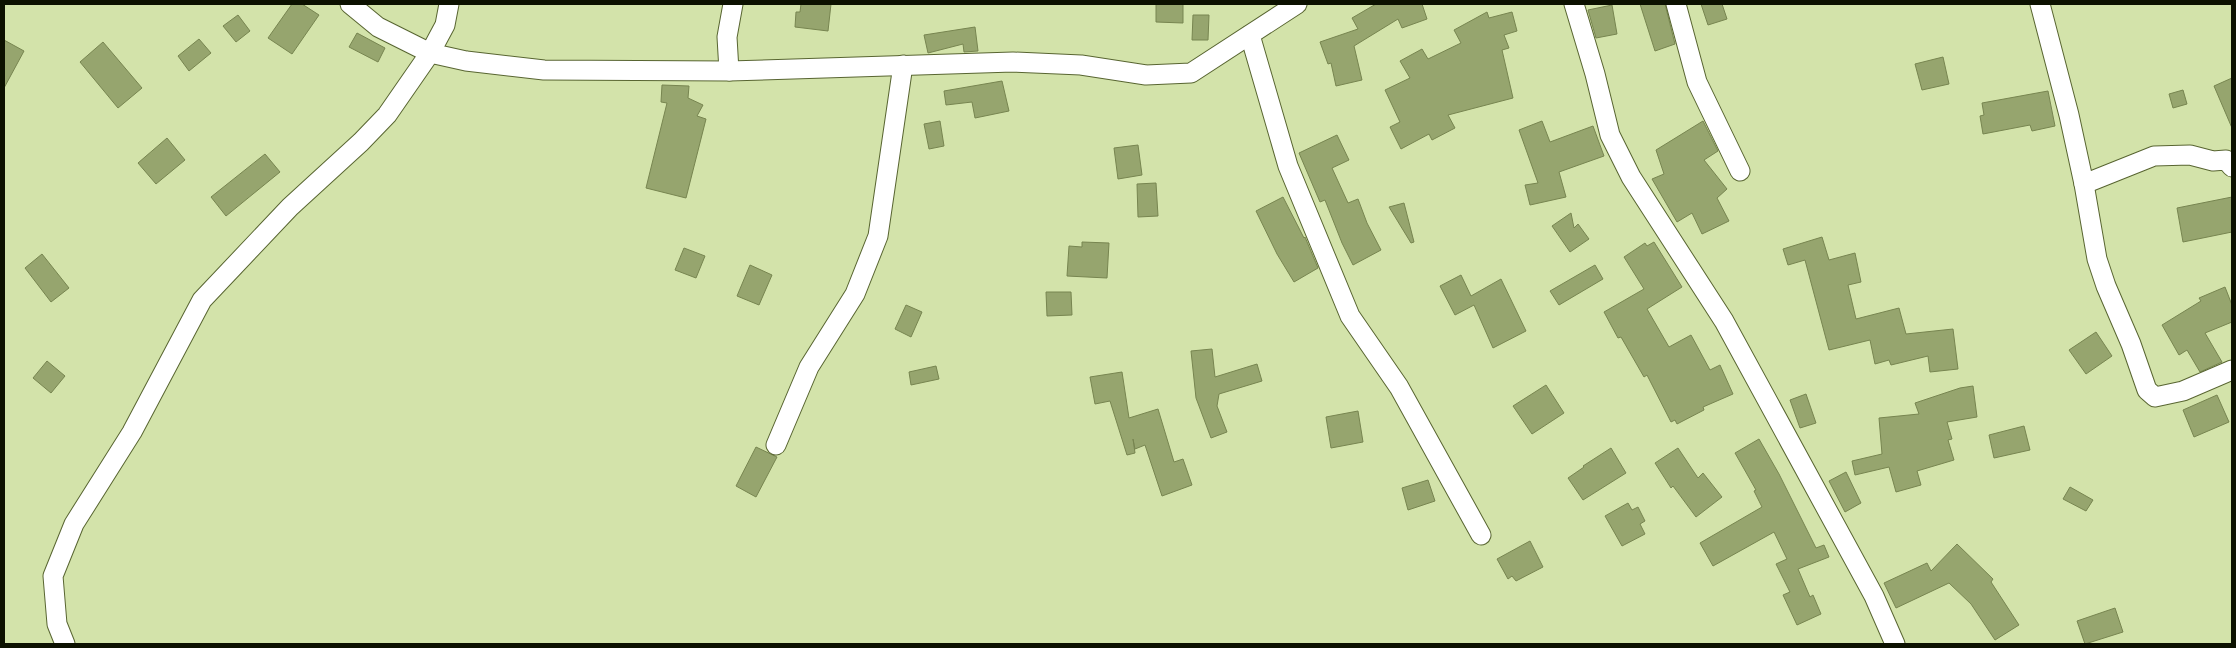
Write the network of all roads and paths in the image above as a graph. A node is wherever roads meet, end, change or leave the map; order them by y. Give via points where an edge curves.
1 (350, 4) edge
2 (450, 4) edge
3 (733, 4) edge
4 (1297, 4) edge
5 (1574, 4) edge
6 (1676, 4) edge
7 (2040, 4) edge
8 (1250, 34) junction
9 (430, 53) junction
10 (903, 66) junction
11 (728, 71) junction
12 (2232, 167) edge
13 (1740, 171) dead end
14 (2084, 184) junction
15 (2232, 370) edge
16 (776, 445) dead end
17 (1481, 535) dead end
18 (64, 644) edge
19 (1895, 644) edge

1 - 9 street via 378,27
2 - 9 street via 445,25
3 - 11 street via 727,37
4 - 8 street
5 - 19 street via 1610,135 1631,177 1724,321 1874,596
6 - 13 street via 1697,82
7 - 14 street
8 - 10 street via 1191,73 1146,75 1081,65 1013,62
8 - 17 street via 1288,166 1350,316 1399,387
9 - 11 street via 466,61 544,70
9 - 18 street via 386,115 290,207 202,300 132,432 74,524 53,576 57,624
10 - 11 street
10 - 16 street via 878,236 855,294 809,367
12 - 14 street via 2226,160 2213,161 2190,155 2154,156
14 - 15 street via 2097,259 2147,390 2155,397 2183,391

